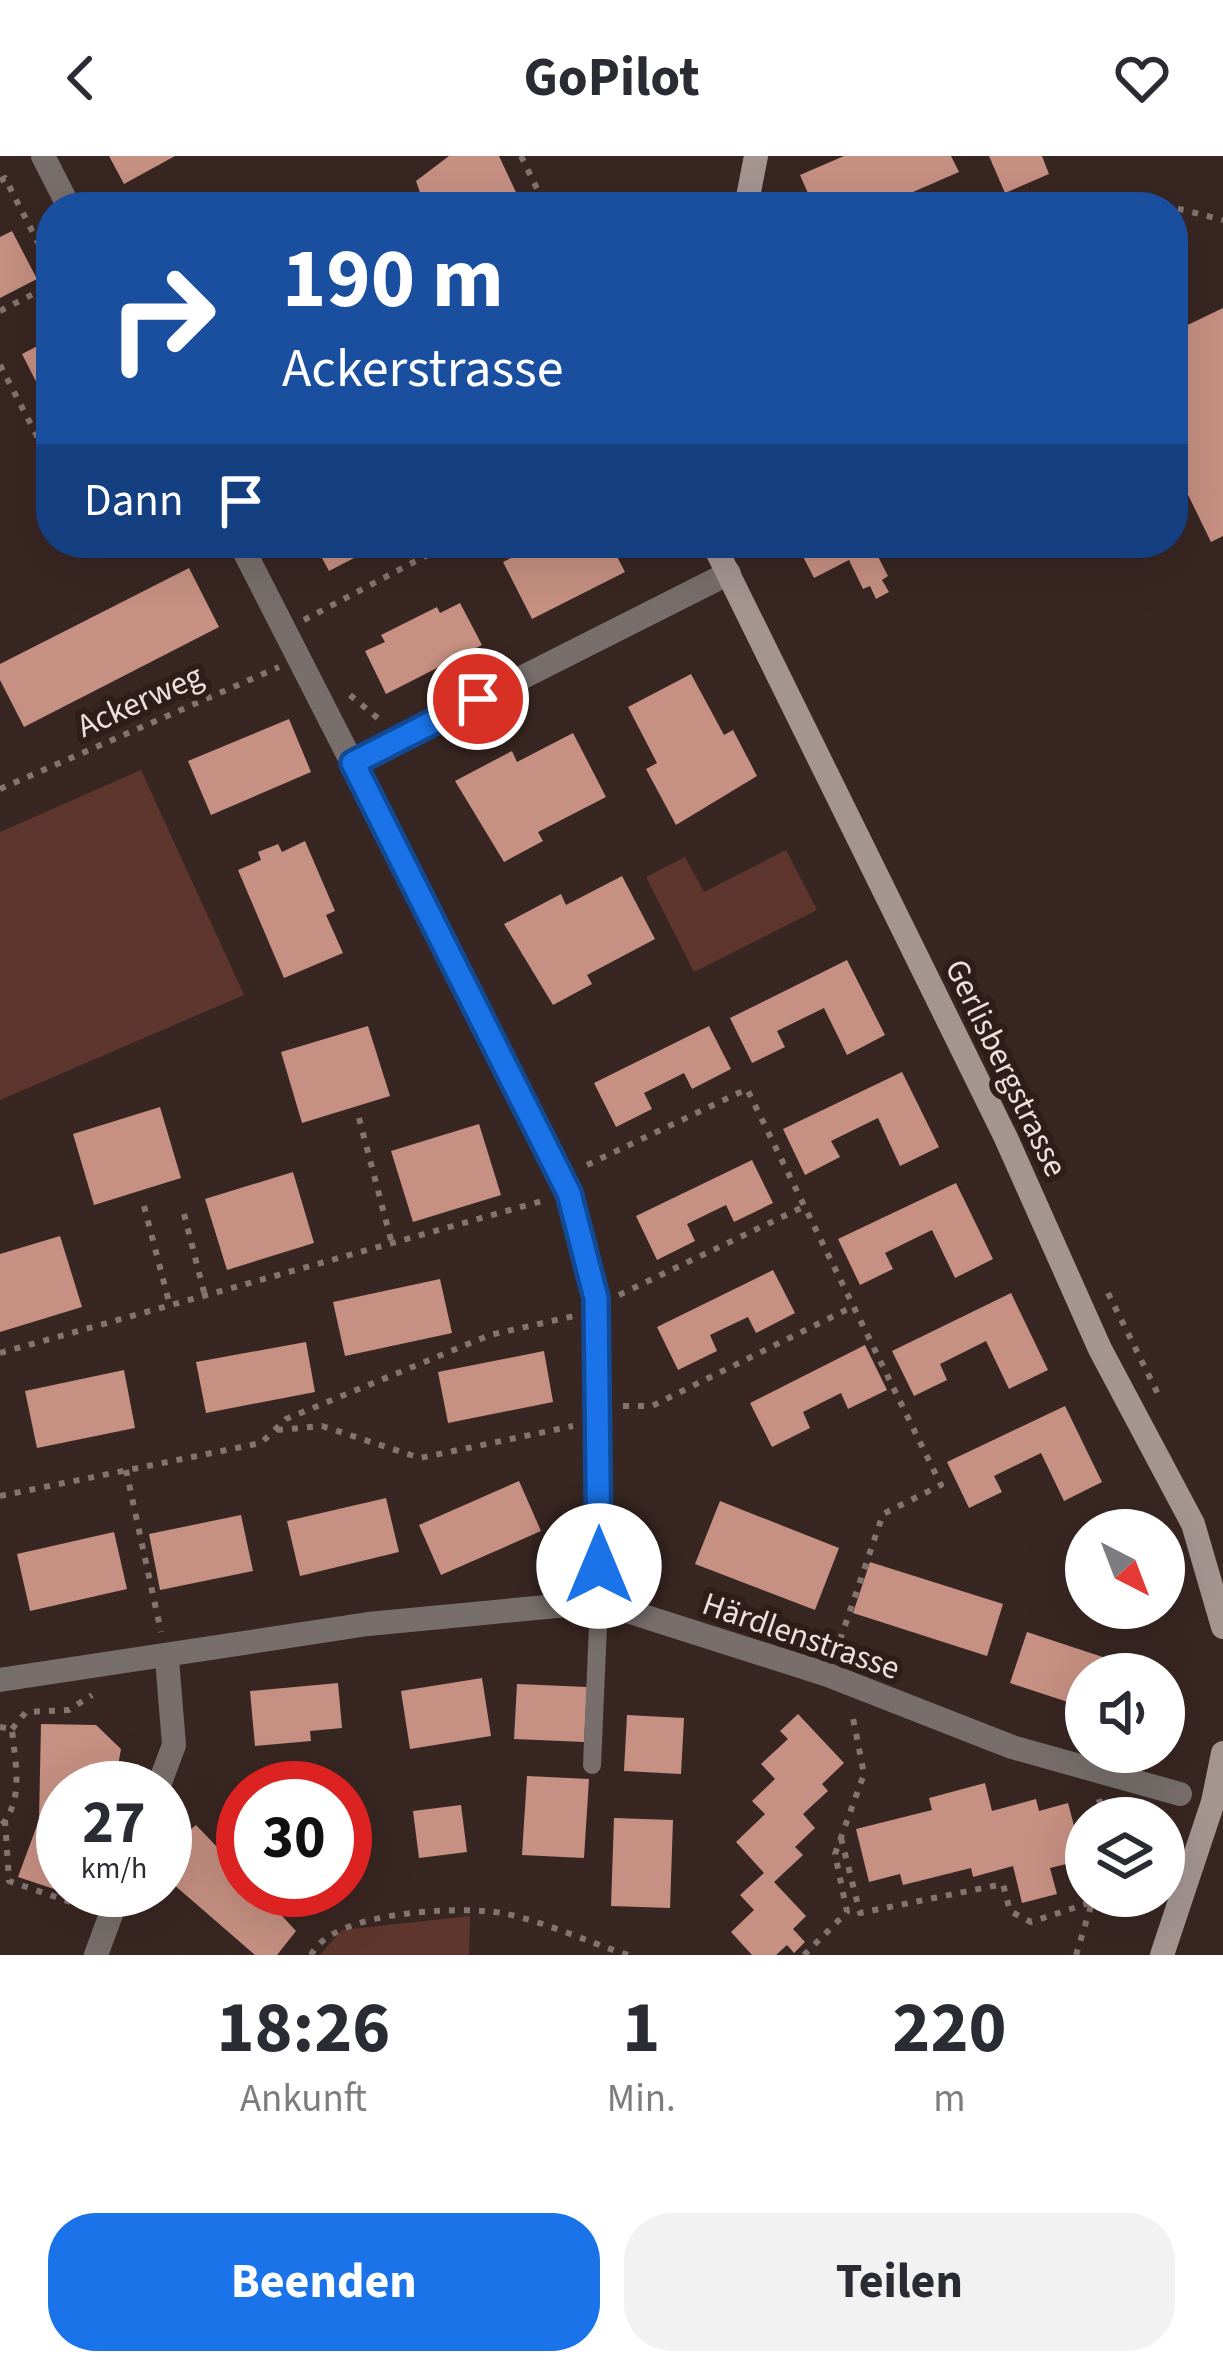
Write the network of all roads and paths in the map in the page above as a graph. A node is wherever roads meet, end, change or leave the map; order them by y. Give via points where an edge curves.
1 (43, 156) edge
2 (521, 156) edge
3 (756, 156) edge
4 (0, 181) edge
5 (61, 192) edge
6 (539, 192) edge
7 (749, 192) edge
8 (1188, 211) edge
9 (1223, 220) edge
10 (36, 239) edge
11 (36, 292) edge
12 (0, 310) edge
13 (0, 364) edge
14 (36, 434) edge
15 (248, 558) edge
16 (421, 558) edge
17 (721, 558) edge
18 (729, 573) junction
19 (300, 598) dead end
20 (309, 617) junction
21 (285, 631) junction
22 (320, 637) dead end
23 (298, 658) junction
24 (340, 677) dead end
25 (395, 741) junction
26 (353, 763) junction
27 (0, 789) edge
28 (359, 1118) dead end
29 (566, 1185) junction
30 (144, 1206) dead end
31 (805, 1206) junction
32 (184, 1214) dead end
33 (392, 1244) junction
34 (205, 1296) junction
35 (596, 1305) junction
36 (170, 1306) junction
37 (854, 1306) junction
38 (0, 1354) edge
39 (600, 1413) junction
40 (274, 1430) junction
41 (126, 1470) junction
42 (0, 1496) edge
43 (599, 1602) junction
44 (1223, 1627) edge
45 (166, 1659) junction
46 (0, 1680) edge
47 (837, 1681) junction
48 (104, 1687) dead end
49 (0, 1727) edge
50 (12, 1729) junction
51 (1223, 1753) edge
52 (168, 1761) edge
53 (592, 1765) dead end
54 (1180, 1794) dead end
55 (3, 1824) edge
56 (841, 1838) junction
57 (36, 1890) edge
58 (1065, 1909) edge
59 (111, 1917) edge
60 (1088, 1917) edge
61 (96, 1955) edge
62 (311, 1955) edge
63 (628, 1955) edge
64 (804, 1955) edge
65 (1076, 1955) edge
66 (1162, 1955) edge

1 - 5 street
2 - 6 path
3 - 7 street
4 - 10 path
8 - 9 path
11 - 12 path
13 - 14 path
15 - 21 street
16 - 20 path
17 - 18 street, Gerlisbergstrasse
18 - 25 street
18 - 44 street, Gerlisbergstrasse via 1006,1138 1100,1349 1192,1524
19 - 20 path
20 - 21 path
20 - 22 path
21 - 23 street
23 - 26 street
23 - 27 path, Ackerweg
24 - 25 path
25 - 26 street
26 - 29 street
28 - 33 path
29 - 31 path via 747,1089
29 - 33 path
29 - 35 street
30 - 36 path
31 - 35 path
31 - 37 path
32 - 34 path
33 - 34 path
34 - 36 path
35 - 39 street
35 - 40 path via 490,1335
36 - 38 path
37 - 39 path via 652,1406
37 - 47 path via 941,1485 883,1514
39 - 40 path via 420,1458 322,1426
39 - 43 street
40 - 41 path via 261,1443
41 - 42 path
41 - 45 path
43 - 45 street, Härdlenstrasse via 368,1624
43 - 47 street, Härdlenstrasse
43 - 53 lane
45 - 46 street, Härdlenstrasse
45 - 52 street via 174,1745
47 - 54 street, Härdlenstrasse via 1012,1747
47 - 56 path via 864,1774
48 - 50 path via 69,1710 26,1712
49 - 50 path
50 - 55 path via 17,1793
51 - 66 street
55 - 57 path via 9,1881
56 - 58 path via 860,1913 1003,1884 1010,1912 1031,1922
56 - 64 path via 835,1854 847,1912
59 - 61 street
60 - 65 path
62 - 63 path via 339,1927 488,1910

